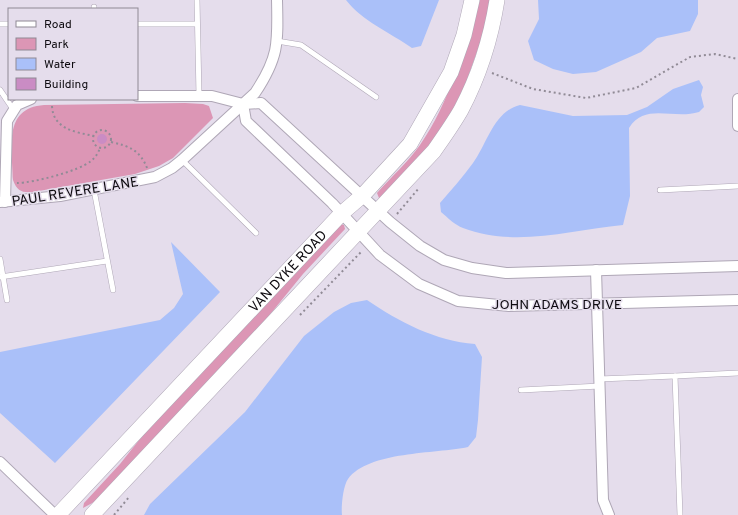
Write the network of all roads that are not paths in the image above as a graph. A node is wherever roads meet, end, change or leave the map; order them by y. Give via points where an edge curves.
1 (197, 0) edge
2 (277, 0) edge
3 (472, 0) edge
4 (497, 0) edge
5 (138, 24) edge
6 (197, 24) junction
7 (277, 41) junction
8 (0, 90) edge
9 (199, 95) junction
10 (138, 96) edge
11 (376, 97) dead end
12 (738, 99) edge
13 (28, 100) edge
14 (243, 104) junction
15 (13, 109) junction
16 (3, 126) edge
17 (738, 126) edge
18 (182, 160) junction
19 (738, 186) edge
20 (94, 190) junction
21 (660, 190) dead end
22 (362, 195) junction
23 (2, 202) edge
24 (378, 210) junction
25 (341, 214) junction
26 (358, 232) junction
27 (256, 233) dead end
28 (0, 259) edge
29 (107, 262) junction
30 (738, 266) edge
31 (596, 270) junction
32 (1, 277) edge
33 (113, 290) dead end
34 (8, 300) dead end
35 (738, 300) edge
36 (597, 305) junction
37 (738, 374) edge
38 (675, 376) junction
39 (599, 383) junction
40 (521, 390) dead end
41 (0, 462) edge
42 (57, 515) edge
43 (92, 515) edge
44 (609, 515) edge
45 (680, 515) edge

1 - 6 lane
2 - 7 street, PAUL REVERE LANE
3 - 22 street, VAN DYKE ROAD via 464,35 451,72 433,106 410,144
4 - 24 street, VAN DYKE ROAD via 483,60 460,111 434,151
5 - 6 lane
6 - 9 lane
7 - 11 lane via 301,45
7 - 14 street, PAUL REVERE LANE via 270,70 255,93
8 - 15 lane
9 - 10 street
9 - 14 street
12 - 17 street
13 - 15 street
14 - 18 street, PAUL REVERE LANE
14 - 22 street via 261,103
14 - 25 street, JOHN ADAMS DRIVE via 246,122
15 - 16 street
16 - 23 street
18 - 20 street, PAUL REVERE LANE via 168,171 151,178
18 - 27 lane
19 - 21 lane
20 - 23 street, PAUL REVERE LANE
20 - 29 lane
22 - 24 street
22 - 25 street, VAN DYKE ROAD
24 - 26 street, VAN DYKE ROAD
24 - 31 street via 420,246 444,260 472,268 506,273
25 - 26 street, JOHN ADAMS DRIVE
25 - 42 street, VAN DYKE ROAD
26 - 36 street, JOHN ADAMS DRIVE via 380,255 419,284 458,301 509,306
26 - 43 street, VAN DYKE ROAD
28 - 32 lane
29 - 32 lane
29 - 33 lane
30 - 31 street
31 - 36 street
32 - 34 lane
35 - 36 street, JOHN ADAMS DRIVE
36 - 39 street
37 - 38 lane
38 - 39 lane
38 - 45 lane
39 - 40 lane
39 - 44 street via 603,500
41 - 42 street

